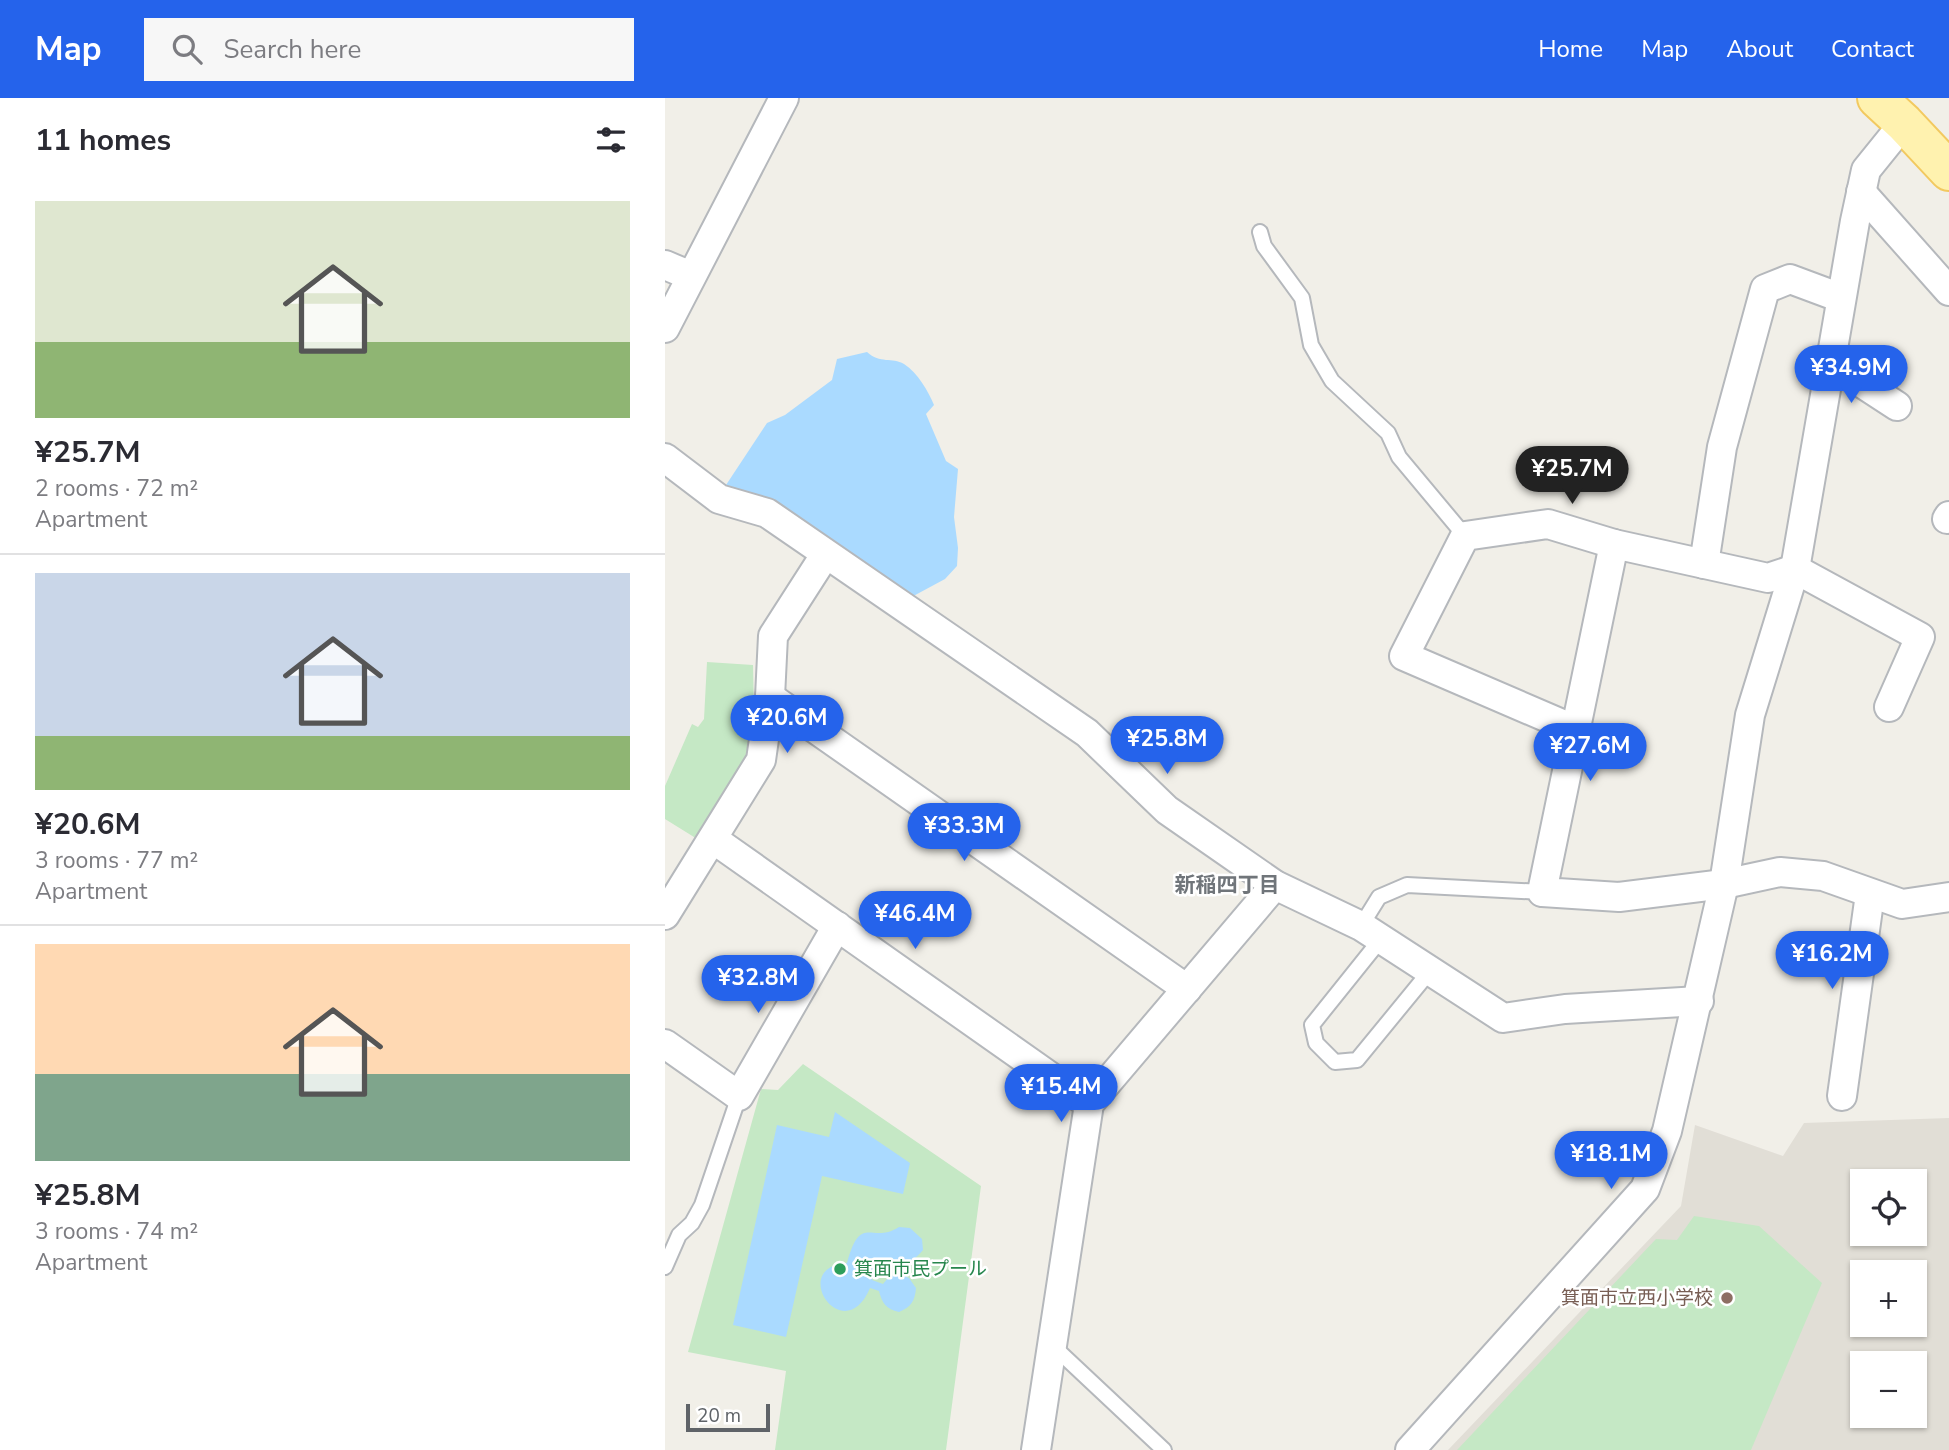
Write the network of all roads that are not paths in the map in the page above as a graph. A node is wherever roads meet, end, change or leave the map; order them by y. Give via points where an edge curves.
1 (783, 98) edge
2 (1891, 111) edge
3 (1949, 171) edge
4 (1861, 192) junction
5 (1260, 232) dead end
6 (665, 265) edge
7 (691, 276) junction
8 (1949, 291) edge
9 (1842, 298) junction
10 (665, 328) edge
11 (1831, 363) junction
12 (1897, 406) dead end
13 (665, 458) edge
14 (1465, 536) junction
15 (1614, 544) junction
16 (825, 555) junction
17 (1704, 564) junction
18 (1795, 569) junction
19 (770, 697) junction
20 (1889, 707) dead end
21 (1576, 730) junction
22 (713, 839) junction
23 (1275, 884) junction
24 (1724, 884) junction
25 (1542, 892) junction
26 (1870, 894) junction
27 (1949, 897) edge
28 (665, 915) edge
29 (837, 926) junction
30 (1371, 932) junction
31 (1430, 971) junction
32 (1187, 989) junction
33 (1699, 1001) junction
34 (665, 1044) edge
35 (739, 1096) junction
36 (1843, 1096) dead end
37 (1089, 1104) junction
38 (665, 1267) edge
39 (1052, 1345) junction
40 (1036, 1450) edge
41 (1164, 1450) edge
42 (1410, 1450) edge

1 - 7 street
2 - 3 main road
2 - 4 street via 1865,170
4 - 8 street
4 - 9 street
5 - 14 lane via 1264,246 1301,298 1311,345 1332,381 1388,433 1399,457
6 - 7 street
7 - 10 street
9 - 11 street
9 - 17 street via 1790,279 1765,289 1722,447
11 - 12 street
11 - 18 street
13 - 16 street via 719,499 767,513
14 - 15 street via 1548,524
14 - 21 street via 1404,656
15 - 17 street
15 - 21 street
16 - 19 street via 773,636
16 - 23 street via 1087,733 1167,810
17 - 18 street via 1768,578
18 - 20 street via 1920,637
18 - 24 street via 1751,715
19 - 22 street via 761,760
19 - 32 street
21 - 25 street
22 - 28 street
22 - 29 street
23 - 30 street
23 - 32 street
24 - 25 street via 1619,897
24 - 26 street via 1780,872 1823,876
24 - 33 street
25 - 30 lane via 1407,885 1379,897
26 - 27 street via 1902,904
26 - 36 street
29 - 35 street
29 - 37 street
30 - 31 street
30 - 31 lane via 1312,1025 1316,1044 1335,1062 1357,1060
31 - 33 street via 1503,1018 1565,1009
32 - 37 street
33 - 42 street via 1667,1131 1646,1189
34 - 35 street
35 - 38 lane via 702,1205 679,1235
37 - 39 street
39 - 40 street
39 - 41 lane

